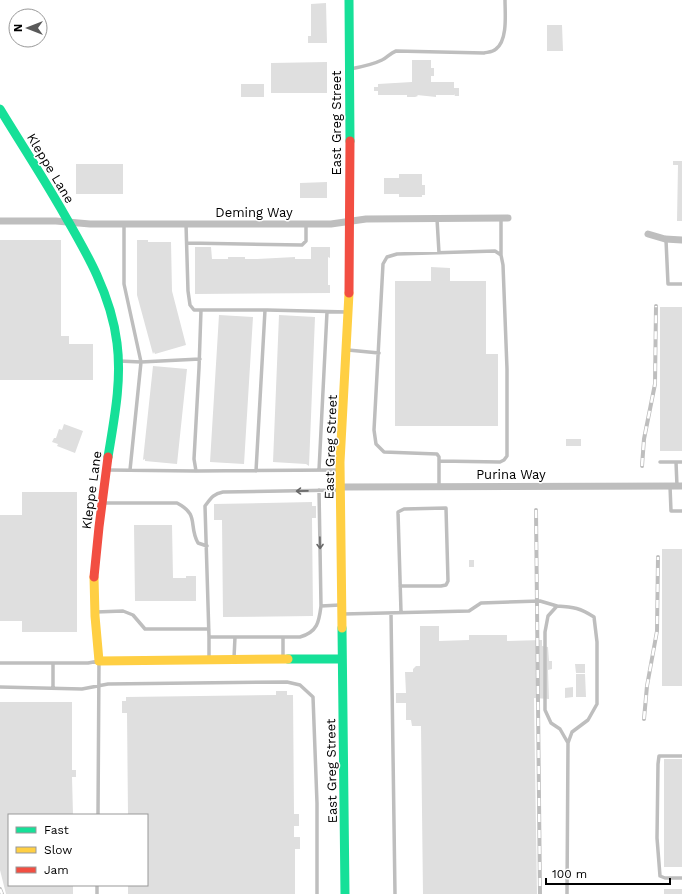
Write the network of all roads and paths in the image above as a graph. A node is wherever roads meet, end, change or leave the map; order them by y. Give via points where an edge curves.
1 (348, 0) edge
2 (505, 0) edge
3 (349, 69) junction
4 (0, 109) edge
5 (504, 218) joint
6 (438, 219) junction
7 (0, 221) edge
8 (70, 222) junction
9 (350, 222) junction
10 (124, 224) junction
11 (186, 224) junction
12 (306, 224) junction
13 (648, 234) dead end
14 (666, 239) junction
15 (682, 240) edge
16 (187, 243) junction
17 (439, 253) junction
18 (501, 255) junction
19 (682, 284) edge
20 (201, 310) junction
21 (265, 310) junction
22 (327, 312) junction
23 (349, 312) junction
24 (346, 350) junction
25 (379, 353) junction
26 (200, 359) junction
27 (118, 361) junction
28 (142, 362) junction
29 (439, 461) junction
30 (660, 462) dead end
31 (676, 462) junction
32 (682, 462) edge
33 (107, 470) junction
34 (130, 470) junction
35 (319, 470) junction
36 (340, 470) junction
37 (196, 471) junction
38 (256, 471) junction
39 (439, 486) junction
40 (677, 486) edge
41 (341, 489) junction
42 (319, 490) junction
43 (102, 503) junction
44 (682, 511) edge
45 (206, 546) junction
46 (400, 586) junction
47 (321, 606) junction
48 (557, 606) junction
49 (342, 610) junction
50 (94, 612) junction
51 (401, 612) junction
52 (391, 613) junction
53 (209, 629) junction
54 (209, 637) junction
55 (235, 637) junction
56 (282, 637) junction
57 (342, 659) junction
58 (209, 660) junction
59 (234, 660) junction
60 (283, 660) junction
61 (99, 661) junction
62 (0, 663) edge
63 (53, 663) junction
64 (100, 685) junction
65 (0, 687) edge
66 (52, 688) junction
67 (568, 743) junction
68 (682, 756) edge
69 (98, 814) edge
70 (682, 878) edge
71 (317, 894) edge
72 (345, 894) edge
73 (395, 894) edge
74 (567, 894) edge

1 - 3 main road, East Greg Street
2 - 3 lane via 505,31 497,48 491,52 396,51 383,60
3 - 9 main road, East Greg Street
4 - 8 main road, Kleppe Lane
5 - 6 street, Deming Way
5 - 18 lane
6 - 9 street, Deming Way via 366,219
6 - 17 lane
7 - 8 street, Deming Way
8 - 10 street, Deming Way
8 - 27 main road, Kleppe Lane via 100,280 113,322
9 - 12 street, Deming Way
9 - 23 main road, East Greg Street
10 - 11 street, Deming Way
10 - 28 lane via 124,284
11 - 12 street, Deming Way
11 - 16 lane
12 - 16 lane via 306,241 302,245
13 - 14 street
14 - 15 street
14 - 19 lane via 668,284
16 - 20 lane via 190,305 194,310
17 - 18 lane via 495,251
17 - 25 lane via 397,254 383,262
18 - 29 lane via 507,369 507,456 500,462
20 - 21 lane
20 - 26 lane
21 - 22 lane
21 - 38 lane
22 - 23 lane
22 - 35 lane
23 - 24 main road, East Greg Street
24 - 25 lane
24 - 36 main road, East Greg Street
25 - 29 lane via 374,430 376,444 384,452 437,454
26 - 28 lane
26 - 37 lane via 194,459
27 - 28 lane
27 - 33 main road, Kleppe Lane via 116,409
28 - 34 lane
29 - 39 lane
30 - 31 lane
31 - 32 lane
31 - 40 lane
33 - 34 lane
33 - 43 main road, Kleppe Lane
34 - 37 lane
35 - 36 lane
35 - 38 lane
36 - 41 main road, East Greg Street
37 - 38 lane
39 - 40 street, Purina Way
39 - 41 street, Purina Way
40 - 44 lane via 670,511
41 - 42 lane
41 - 49 main road, East Greg Street
42 -> 45 lane via 216,493 205,506
42 -> 47 lane
43 - 45 lane via 177,503 192,514 195,538 198,543
43 - 50 main road, Kleppe Lane via 94,566
45 - 53 lane
46 - 46 lane via 398,512 404,509 446,508 446,585
46 - 51 lane
47 - 49 lane
47 - 56 lane via 319,622 307,635
48 - 51 lane via 540,601 481,603 469,611
48 - 67 lane via 548,616 545,632 545,710 551,723 560,729
48 - 67 lane via 574,607 594,617 597,642 597,704 588,720 572,732
49 - 52 lane
49 - 57 main road, East Greg Street
50 - 53 lane via 123,610 134,615 144,629
50 - 61 main road, Kleppe Lane
51 - 52 lane
52 - 73 lane
53 - 54 lane
54 - 55 lane
54 - 58 lane
55 - 56 lane
55 - 59 lane
56 - 60 lane
57 - 60 main road
57 - 72 main road, East Greg Street
58 - 59 main road
58 - 61 main road
59 - 60 main road
61 - 63 lane
61 - 64 lane
62 - 63 lane
63 - 66 lane
64 - 66 lane via 82,689
64 - 69 lane
64 - 71 lane via 288,682 300,685 313,697
65 - 66 lane
67 - 74 lane
68 - 70 lane via 659,756 657,838 660,876

